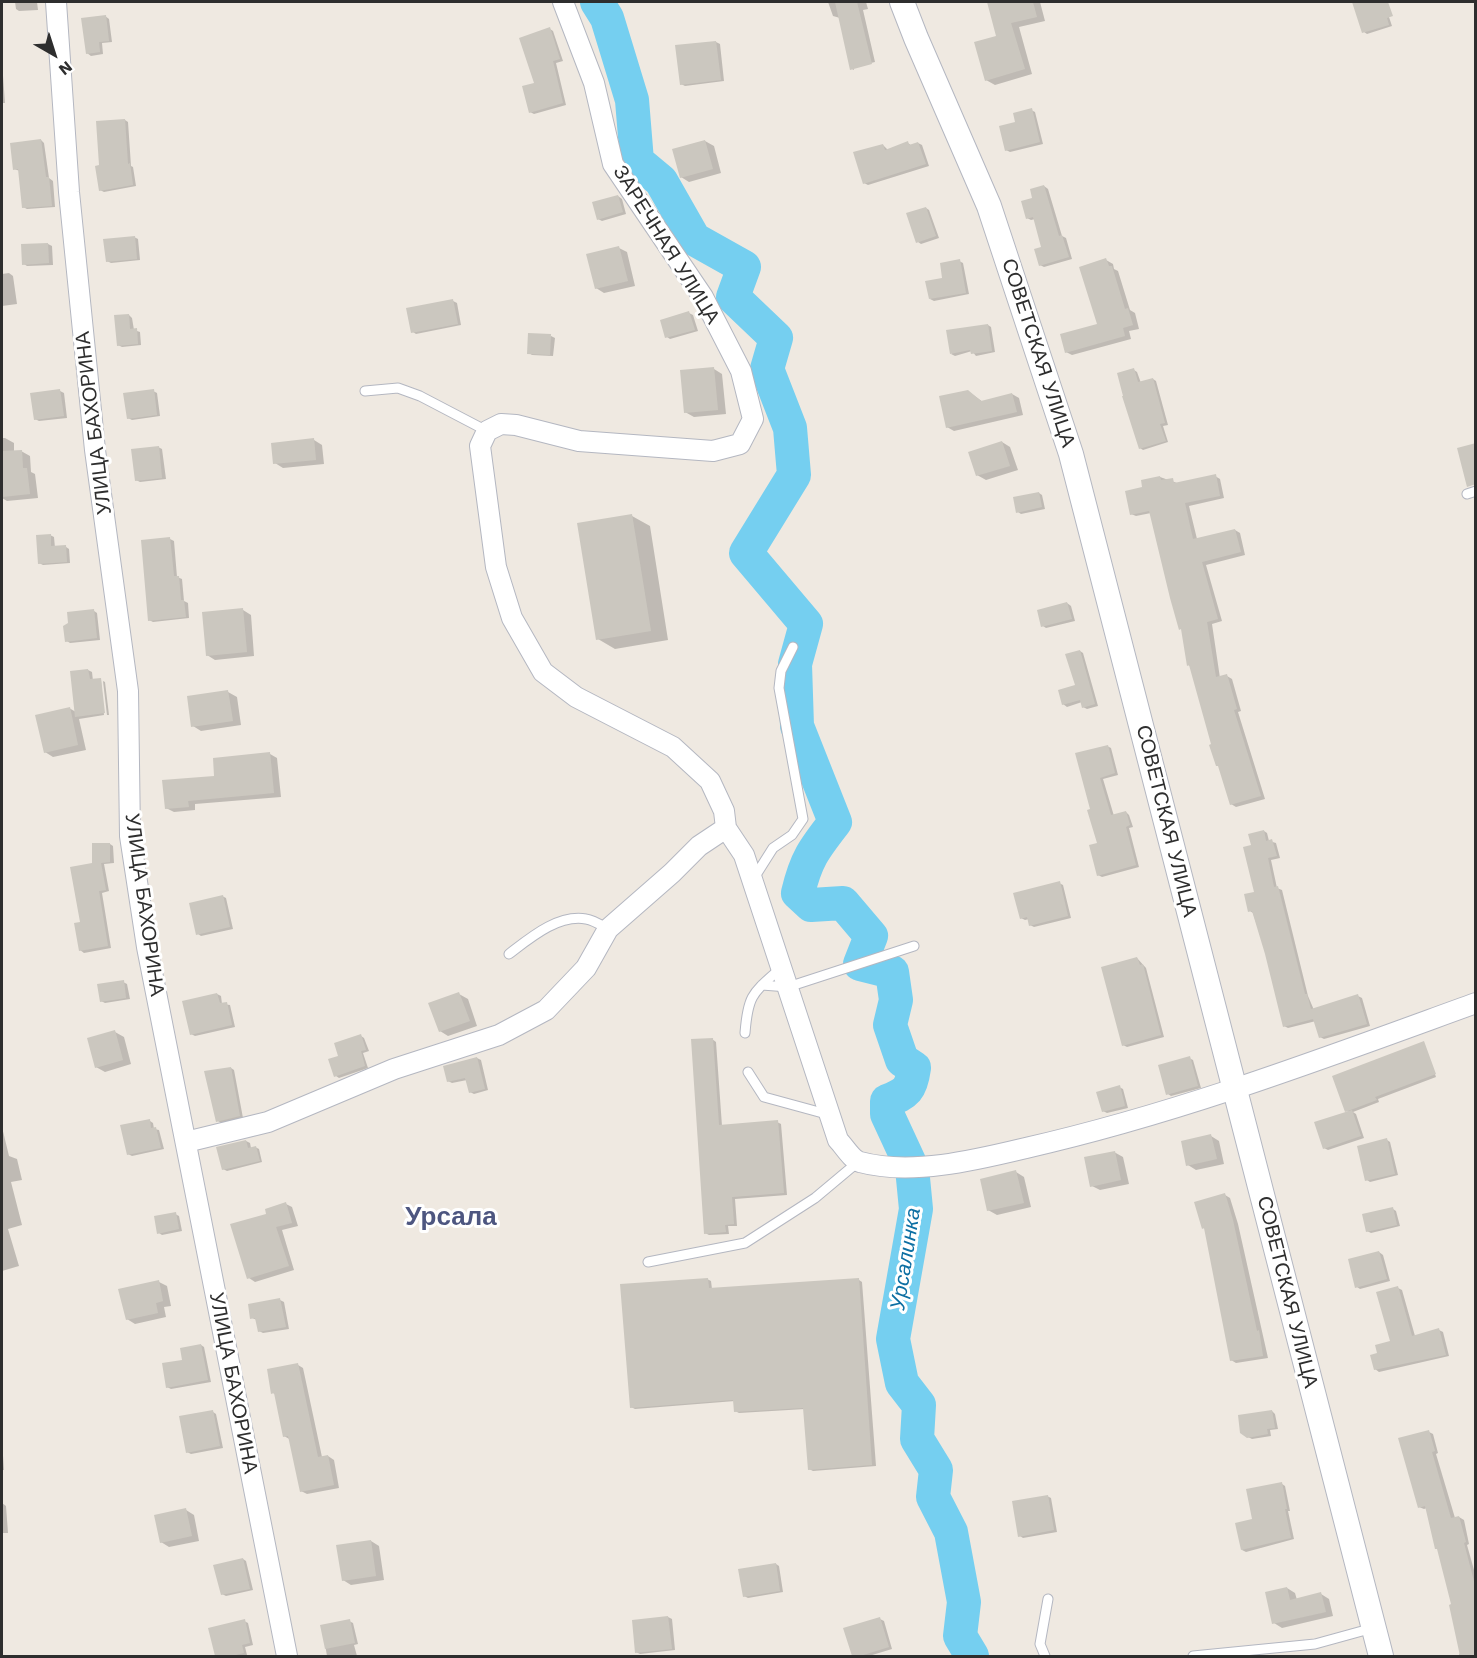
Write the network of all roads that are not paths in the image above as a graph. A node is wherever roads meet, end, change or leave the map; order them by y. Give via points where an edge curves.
1 (56, 2) edge
2 (563, 2) edge
3 (902, 2) edge
4 (365, 392) dead end
5 (487, 431) junction
6 (793, 646) dead end
7 (726, 828) junction
8 (753, 880) junction
9 (608, 929) junction
10 (914, 946) dead end
11 (509, 954) dead end
12 (781, 968) junction
13 (762, 985) junction
14 (788, 987) junction
15 (1476, 1003) edge
16 (745, 1033) dead end
17 (748, 1072) dead end
18 (1235, 1090) junction
19 (830, 1115) junction
20 (186, 1142) junction
21 (858, 1161) junction
22 (648, 1262) dead end
23 (1048, 1599) dead end
24 (1373, 1628) junction
25 (287, 1656) edge
26 (1045, 1656) edge
27 (1193, 1656) edge
28 (1381, 1656) edge

1 - 20 street, УЛИЦА БАХОРИНА via 69,192 93,427 128,691 130,836 147,947
2 - 5 street, ЗАРЕЧНАЯ УЛИЦА via 594,82 613,164 703,297 741,371 753,419 740,444 713,451 579,441 516,425 501,424
3 - 18 street, СОВЕТСКАЯ УЛИЦА via 989,206 1071,454
4 - 5 lane via 398,388
5 - 7 street via 480,446 496,567 512,618 530,651 543,672 576,698 673,747 710,781 724,811
6 - 8 lane via 781,671 779,688 802,819 792,835 773,848
7 - 8 street via 744,855
7 - 9 street via 699,846
8 - 12 street
9 - 11 lane via 587,919 569,919 537,933
9 - 20 street via 586,968 546,1010 499,1035 394,1069 268,1122
10 - 14 lane
12 - 13 lane
12 - 14 street
13 - 14 lane
13 - 16 lane via 753,993
14 - 19 street
15 - 18 street
17 - 19 lane via 764,1097
18 - 21 street via 1095,1133 977,1160 912,1168
18 - 24 street, СОВЕТСКАЯ УЛИЦА
19 - 21 street via 838,1140
20 - 25 street, УЛИЦА БАХОРИНА
21 - 22 lane via 815,1198 746,1243
23 - 26 lane via 1040,1644
24 - 27 lane via 1315,1644
24 - 28 street, СОВЕТСКАЯ УЛИЦА

